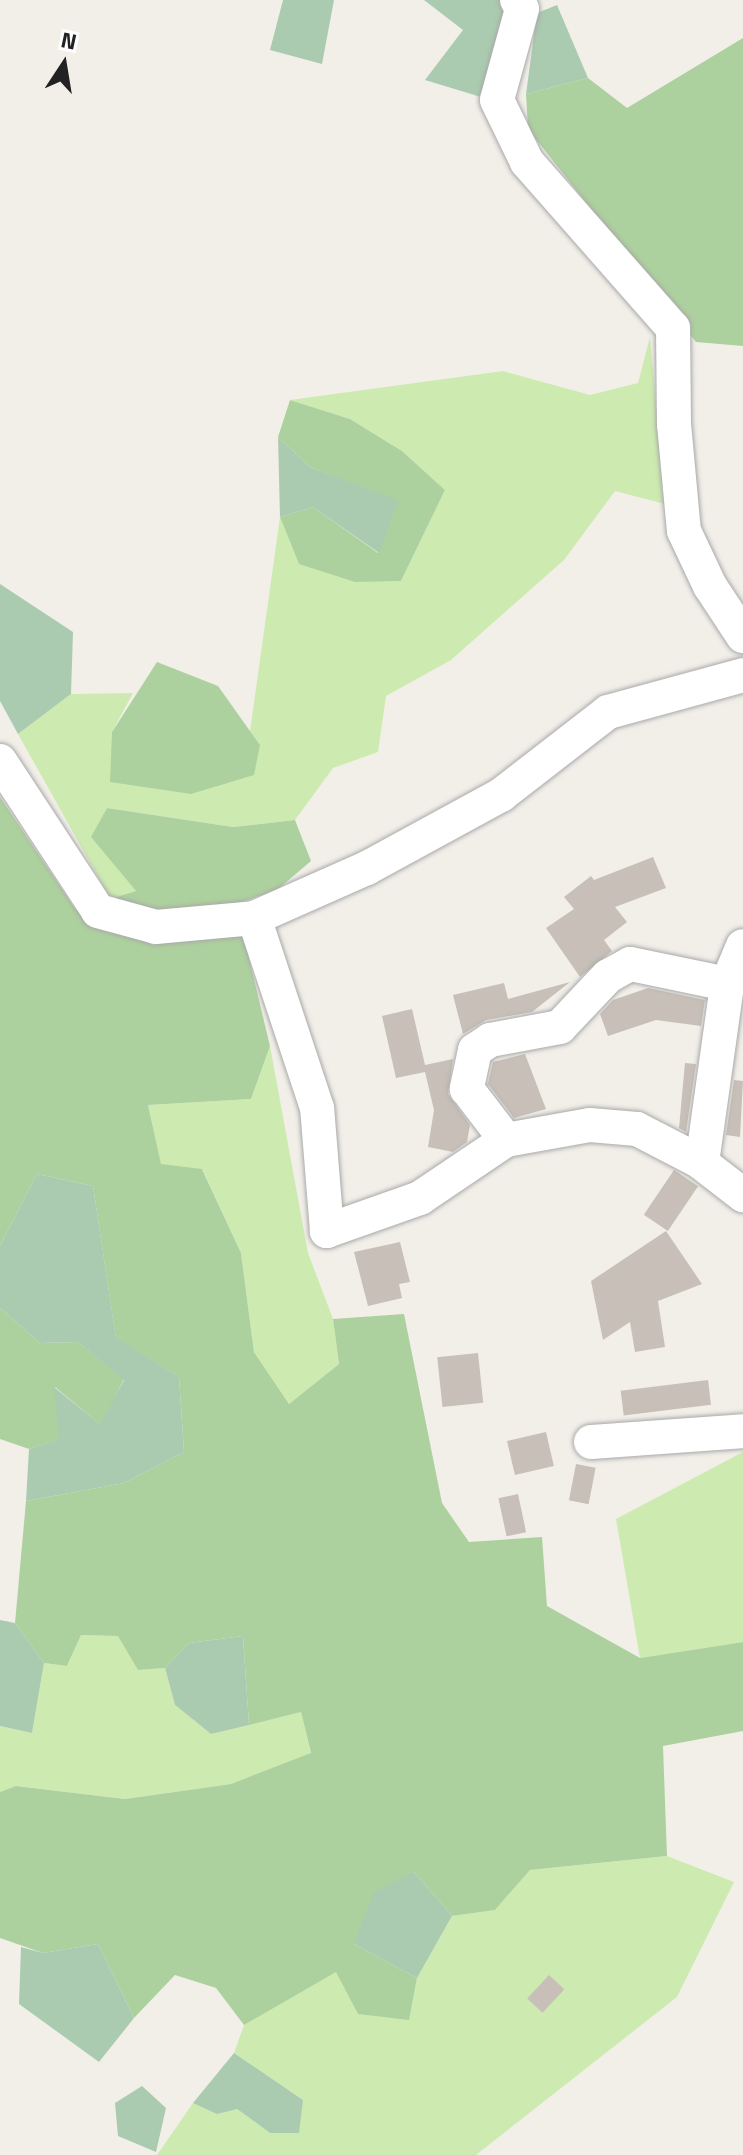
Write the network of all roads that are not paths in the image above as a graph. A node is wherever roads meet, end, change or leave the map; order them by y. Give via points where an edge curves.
1 (517, 0) edge
2 (743, 636) edge
3 (743, 675) edge
4 (0, 761) edge
5 (254, 918) junction
6 (743, 946) edge
7 (727, 984) junction
8 (506, 1140) junction
9 (702, 1163) junction
10 (743, 1195) edge
11 (743, 1431) edge
12 (591, 1442) dead end

1 - 2 street via 522,9 497,100 527,162 673,328 674,424 684,531 710,586
3 - 5 street via 608,712 501,795 367,868
4 - 5 street via 98,911 156,927
5 - 8 street via 317,1108 327,1231 420,1198
6 - 7 street
7 - 8 street via 630,964 608,976 560,1027 490,1040 475,1050 467,1089
7 - 9 street
8 - 9 street via 590,1125 637,1129
9 - 10 street
11 - 12 street

